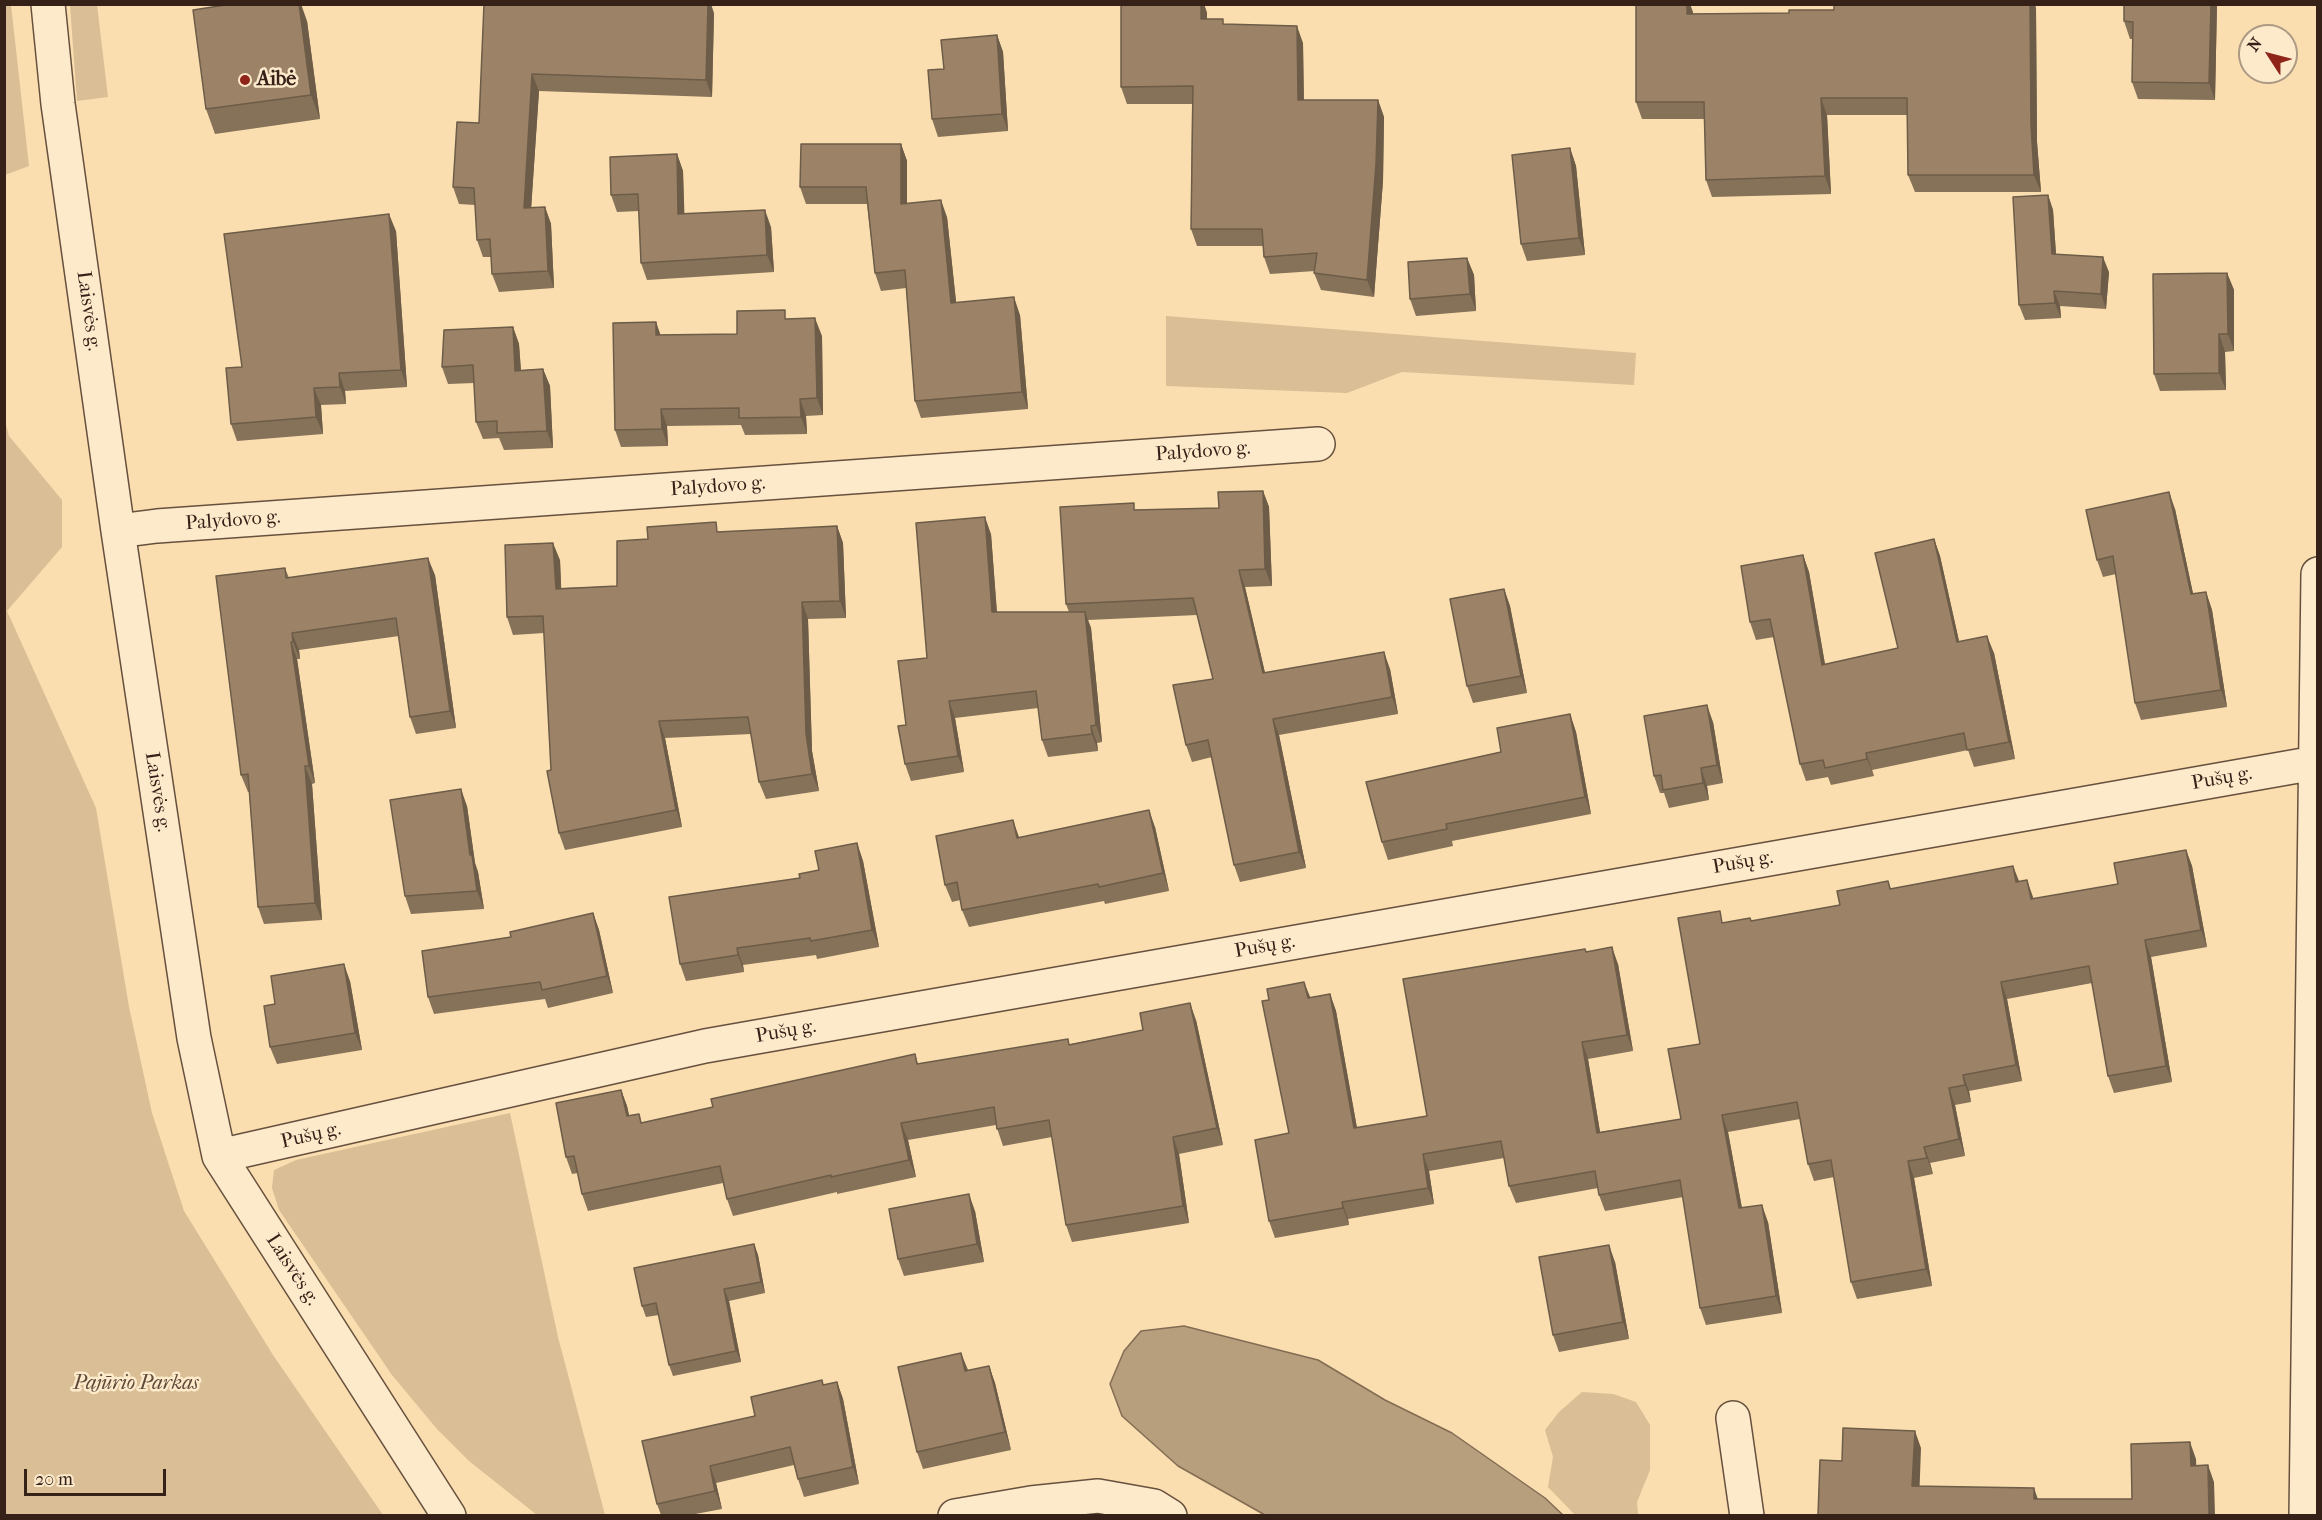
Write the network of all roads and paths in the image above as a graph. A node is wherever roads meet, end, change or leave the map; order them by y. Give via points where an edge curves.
1 (48, 4) edge
2 (1318, 444) dead end
3 (118, 531) junction
4 (2318, 574) edge
5 (2315, 763) junction
6 (219, 1156) junction
7 (1733, 1419) dead end
8 (449, 1515) edge
9 (955, 1515) edge
10 (1170, 1515) edge
11 (1747, 1515) edge
12 (2306, 1515) edge

1 - 3 street, Laisvės g. via 58,104
2 - 3 street, Palydovo g.
3 - 6 street, Laisvės g. via 194,1038
4 - 5 street
5 - 6 street, Pušų g. via 705,1046
5 - 12 street
6 - 8 street, Laisvės g.
7 - 11 street
9 - 10 street via 1098,1496 1154,1506

